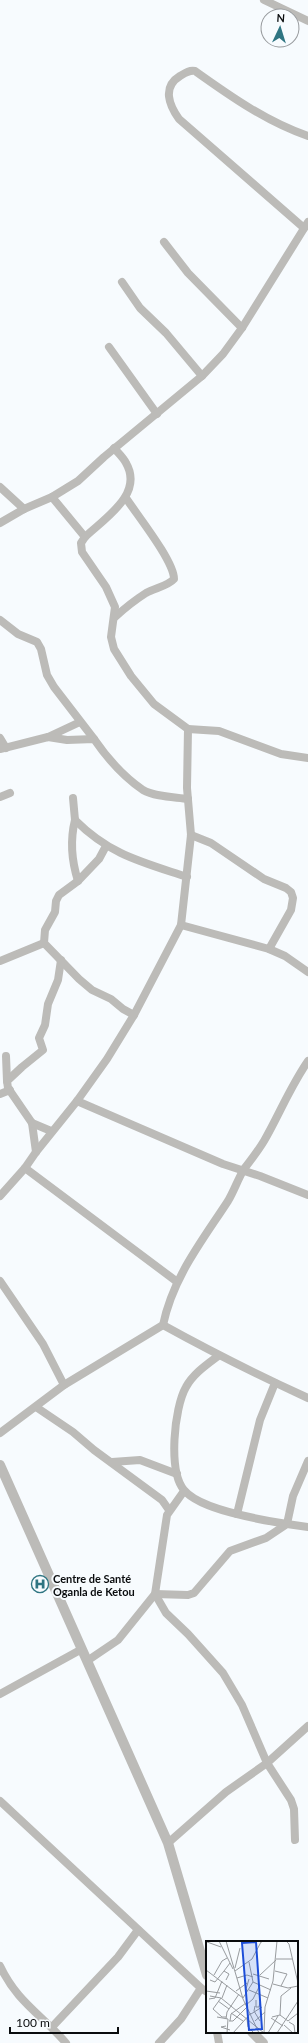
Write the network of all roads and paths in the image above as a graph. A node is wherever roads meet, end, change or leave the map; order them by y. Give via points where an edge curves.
1 (264, 0) edge
2 (308, 21) edge
3 (308, 136) edge
4 (306, 225) edge
5 (164, 242) dead end
6 (122, 282) dead end
7 (242, 328) junction
8 (108, 347) dead end
9 (202, 376) junction
10 (157, 414) junction
11 (114, 448) junction
12 (0, 487) edge
13 (52, 497) junction
14 (126, 498) junction
15 (24, 510) junction
16 (0, 523) edge
17 (85, 537) junction
18 (115, 617) junction
19 (0, 620) edge
20 (80, 722) junction
21 (188, 729) junction
22 (48, 737) junction
23 (0, 738) edge
24 (94, 739) junction
25 (3, 749) edge
26 (308, 758) edge
27 (10, 793) dead end
28 (0, 797) edge
29 (73, 798) dead end
30 (188, 799) junction
31 (75, 820) junction
32 (191, 835) junction
33 (106, 846) junction
34 (187, 877) junction
35 (78, 881) junction
36 (181, 924) junction
37 (44, 943) junction
38 (270, 949) junction
39 (61, 960) junction
40 (0, 961) edge
41 (308, 972) edge
42 (134, 1014) junction
43 (6, 1056) dead end
44 (308, 1061) edge
45 (7, 1081) junction
46 (10, 1090) junction
47 (0, 1094) edge
48 (77, 1101) junction
49 (32, 1124) junction
50 (51, 1131) junction
51 (36, 1152) junction
52 (25, 1168) junction
53 (243, 1170) junction
54 (308, 1195) edge
55 (0, 1196) edge
56 (0, 1281) edge
57 (176, 1281) junction
58 (162, 1325) junction
59 (218, 1356) junction
60 (275, 1383) junction
61 (64, 1386) junction
62 (308, 1398) edge
63 (36, 1407) junction
64 (0, 1433) edge
65 (112, 1462) junction
66 (308, 1462) edge
67 (0, 1465) edge
68 (177, 1474) junction
69 (4, 1486) edge
70 (184, 1491) junction
71 (169, 1510) junction
72 (237, 1514) junction
73 (287, 1524) junction
74 (308, 1527) edge
75 (155, 1594) junction
76 (82, 1649) junction
77 (87, 1661) junction
78 (0, 1694) edge
79 (308, 1726) edge
80 (267, 1763) junction
81 (0, 1801) edge
82 (295, 1840) dead end
83 (168, 1843) junction
84 (138, 1930) junction
85 (0, 1966) edge
86 (206, 1973) edge
87 (204, 1990) edge
88 (52, 2028) junction
89 (217, 2033) edge
90 (253, 2033) edge
91 (66, 2043) edge
92 (159, 2043) edge
93 (219, 2043) edge
94 (263, 2043) edge

1 - 2 street
3 - 4 street via 277,123 227,95 195,71 188,71 179,76 173,81 168,92 173,110 179,119
4 - 7 street
5 - 7 street via 188,273
6 - 9 street via 140,308 166,333
7 - 9 street via 223,354
8 - 10 street
9 - 10 street
10 - 11 street
11 - 13 street via 78,481
11 - 14 street via 126,462 130,472 132,484
12 - 15 street
13 - 15 street
13 - 17 street
14 - 17 street
14 - 18 street via 163,553 174,573 174,579 133,602
15 - 16 street
17 - 18 street via 81,544 82,552 106,587 115,607
18 - 21 street via 111,637 114,649 131,676 154,704
19 - 20 street via 18,634 37,642 50,681
20 - 22 street
20 - 24 street
21 - 26 street via 219,732 281,754
21 - 30 street
22 - 24 street via 67,740
22 - 25 street
23 - 25 street
24 - 30 street via 121,771 144,790
27 - 28 street
29 - 31 street
30 - 32 street
31 - 33 street
31 - 35 street via 73,859
32 - 34 street
32 - 38 street via 211,843 264,879 291,892 291,910
33 - 34 street via 144,863
33 - 35 street via 99,859
34 - 36 street
35 - 37 street via 59,895 45,930
36 - 38 street
36 - 42 street
37 - 39 street
37 - 40 street
38 - 41 street
39 - 42 street via 92,990
39 - 45 street via 58,980 48,1004 45,1026 39,1038 43,1050
42 - 48 street via 107,1059
43 - 45 street
44 - 53 street via 264,1142
45 - 46 street
46 - 47 street
46 - 49 street
48 - 50 street
48 - 53 street via 223,1164
49 - 50 street
49 - 51 street
50 - 51 street
51 - 52 street
52 - 55 street
52 - 57 street
53 - 54 street
53 - 57 street via 228,1200
56 - 61 street via 43,1344
57 - 58 street
58 - 59 street
58 - 61 street
59 - 60 street via 249,1368
59 - 68 street via 193,1377 181,1400 174,1441
60 - 62 street
60 - 72 street via 260,1420
61 - 63 street
63 - 64 street
63 - 65 street
65 - 68 street via 140,1460
65 - 71 street via 162,1500
66 - 73 street via 293,1496
67 - 69 street
68 - 70 street
69 - 76 street
70 - 71 street
70 - 72 street via 220,1511
71 - 75 street
72 - 73 street
73 - 74 street
73 - 75 street via 266,1538 230,1551 194,1593
75 - 77 street via 118,1640
75 - 80 street via 166,1613 222,1673 242,1705
76 - 77 street
76 - 78 street
77 - 83 street
79 - 80 street
80 - 82 street via 291,1800 294,1809
80 - 83 street via 226,1792
81 - 84 street
83 - 86 street
84 - 87 street
84 - 88 street via 118,1957
85 - 88 street via 23,2003
87 - 92 street
88 - 91 street
89 - 93 street
90 - 94 street

